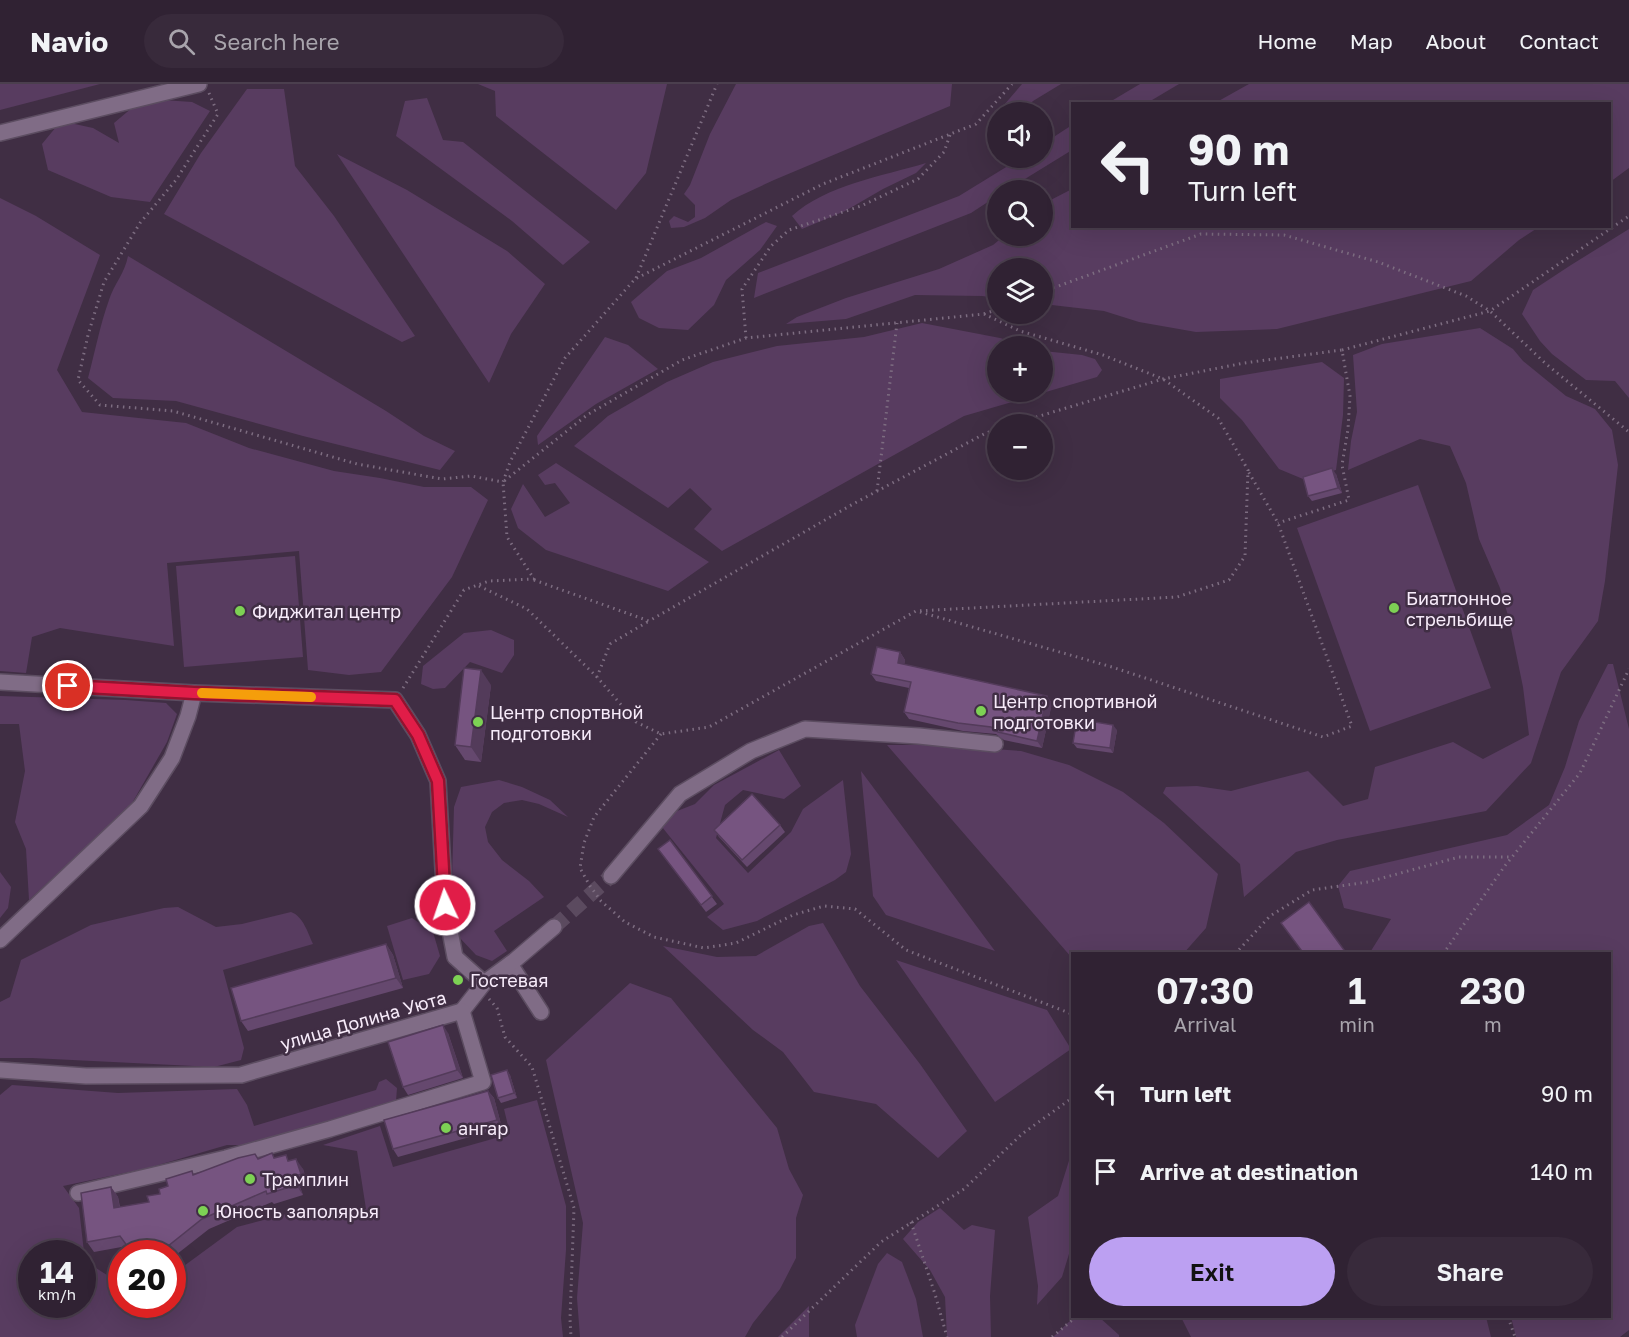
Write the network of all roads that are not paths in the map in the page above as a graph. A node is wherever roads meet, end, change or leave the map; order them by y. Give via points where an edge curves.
1 (199, 84) edge
2 (0, 133) edge
3 (0, 682) edge
4 (194, 693) junction
5 (995, 744) edge
6 (611, 876) tunnel mouth
7 (554, 927) tunnel mouth
8 (0, 940) edge
9 (510, 964) junction
10 (482, 986) junction
11 (462, 1011) junction
12 (542, 1012) dead end
13 (0, 1070) edge
14 (78, 1193) dead end

1 - 2 street
3 - 4 street
4 - 8 street via 172,758 141,806
4 - 10 street via 395,700 418,735 438,781 445,905 455,957
5 - 6 street via 805,729 751,751 680,795
7 - 9 street
9 - 10 street
9 - 12 street
10 - 11 street
11 - 13 street, улица Долина Уюта via 241,1075 86,1076
11 - 14 street, улица Долина Уюта via 483,1082 330,1130

